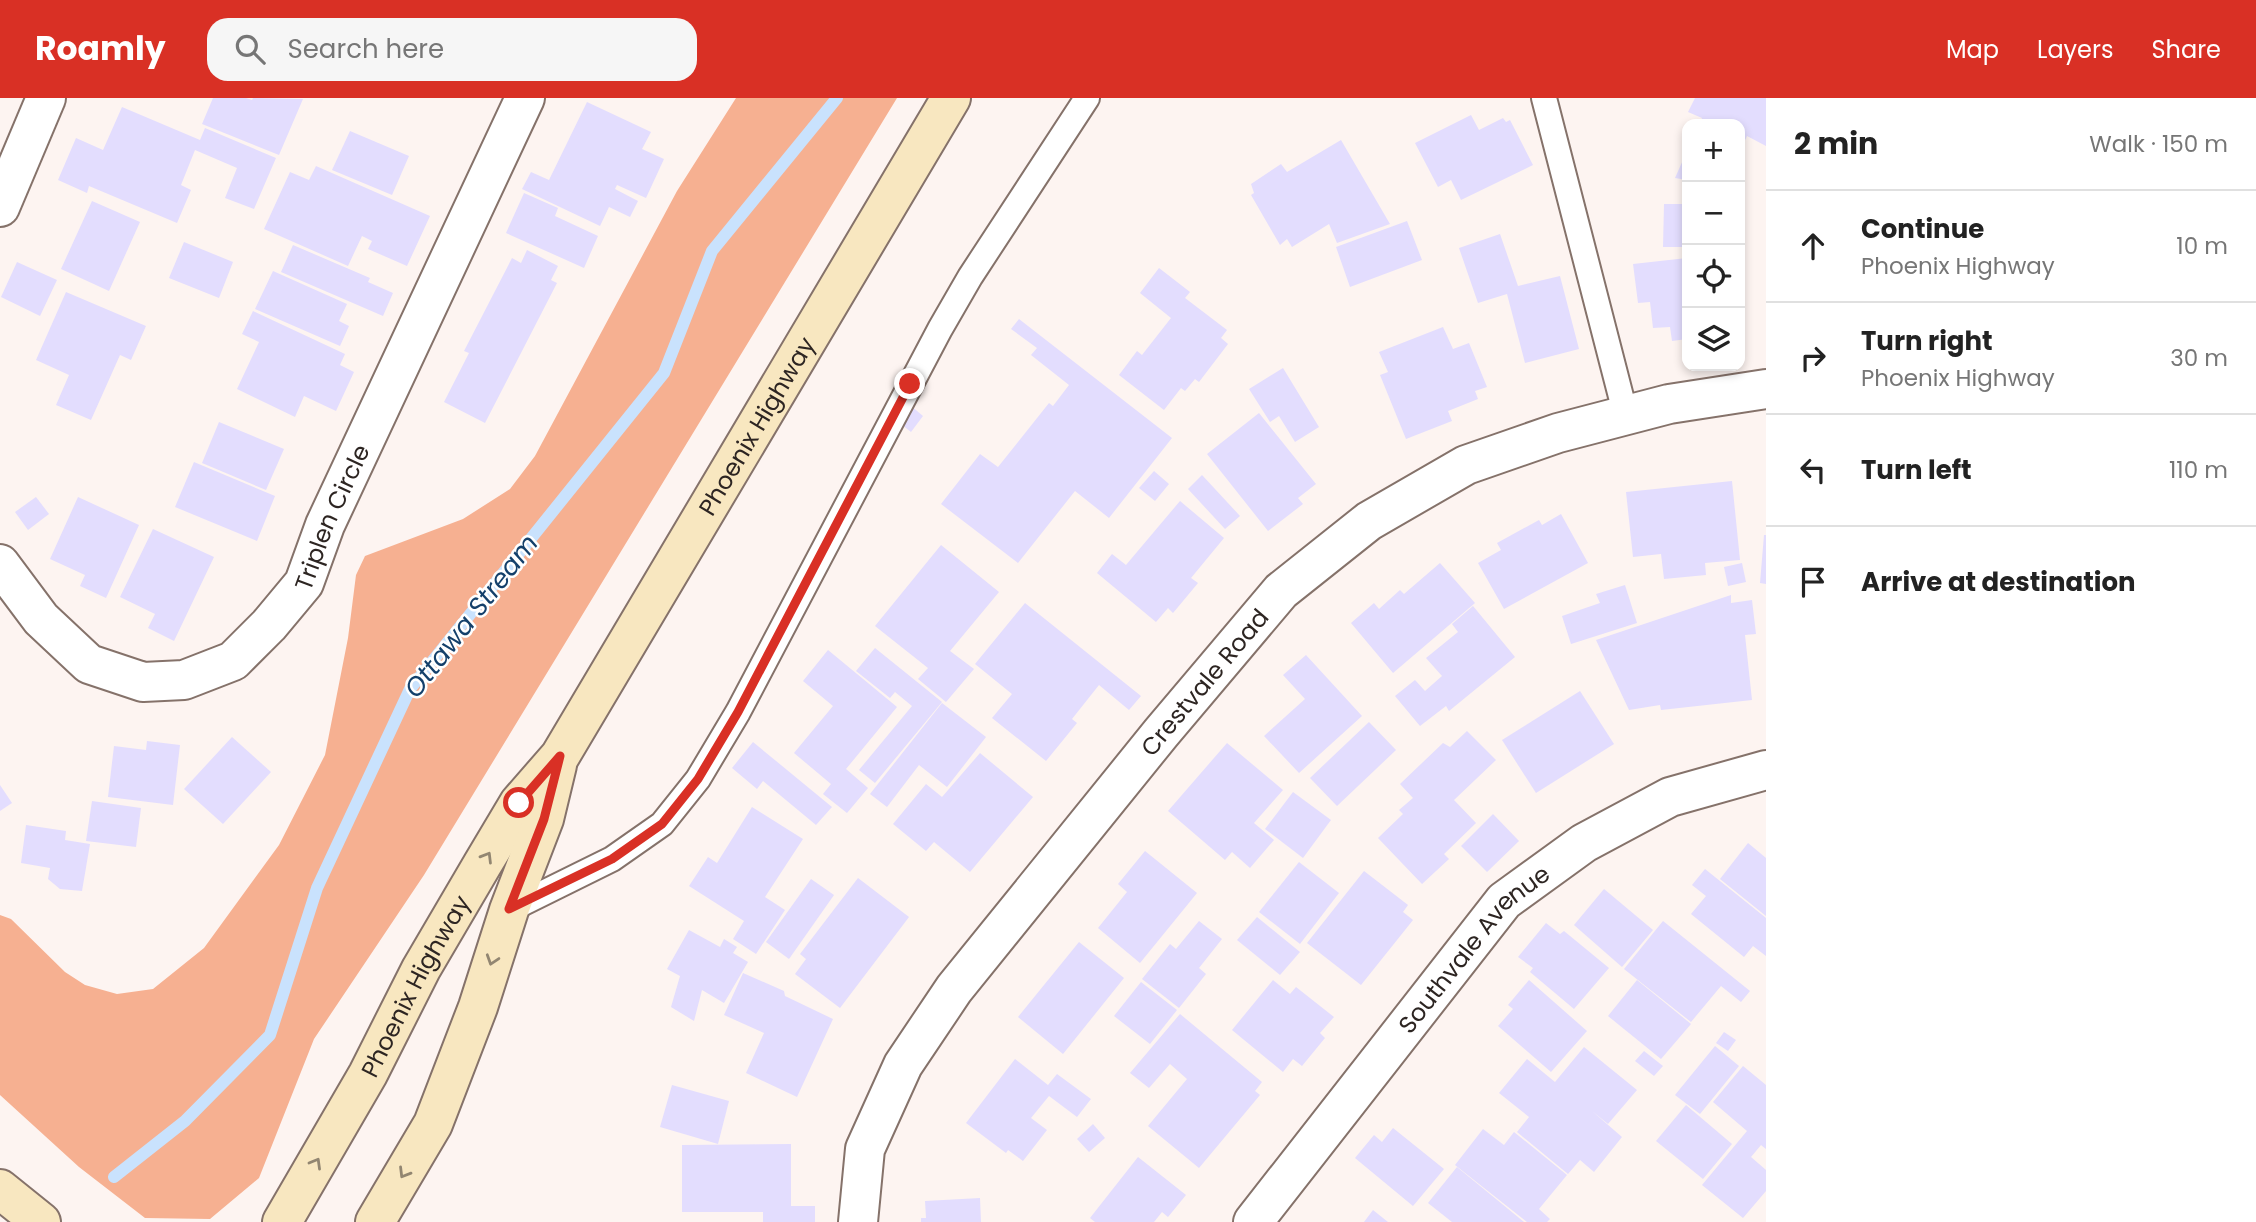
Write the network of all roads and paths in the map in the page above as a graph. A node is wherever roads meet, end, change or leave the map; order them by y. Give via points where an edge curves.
1 (46, 98) edge
2 (525, 98) edge
3 (951, 98) edge
4 (1087, 98) edge
5 (1544, 98) edge
6 (0, 207) edge
7 (1766, 389) edge
8 (1626, 416) junction
9 (0, 564) edge
10 (560, 756) junction
11 (1766, 771) edge
12 (509, 909) junction
13 (0, 1189) edge
14 (41, 1222) edge
15 (282, 1222) edge
16 (375, 1222) edge
17 (858, 1222) edge
18 (1252, 1222) edge

1 - 6 street
2 - 9 street, Triplen Circle via 325,525 304,583 233,661 184,680 143,682 89,664 41,619
3 - 10 main road, Phoenix Highway
4 - 12 lane via 940,329 698,779 662,824 612,859
5 - 8 lane
7 - 8 street, Crestvale Road via 1669,404
8 - 17 street, Crestvale Road via 1558,433 1466,465 1369,521 1281,591 954,989 903,1065 865,1149
10 - 12 main road, Phoenix Highway via 544,819
15 -> 10 main road, Phoenix Highway via 368,1074 421,969 519,803
11 - 18 street, Southvale Avenue via 1670,797 1584,843 1504,901
12 -> 16 main road, Phoenix Highway via 433,1124
13 - 14 main road

